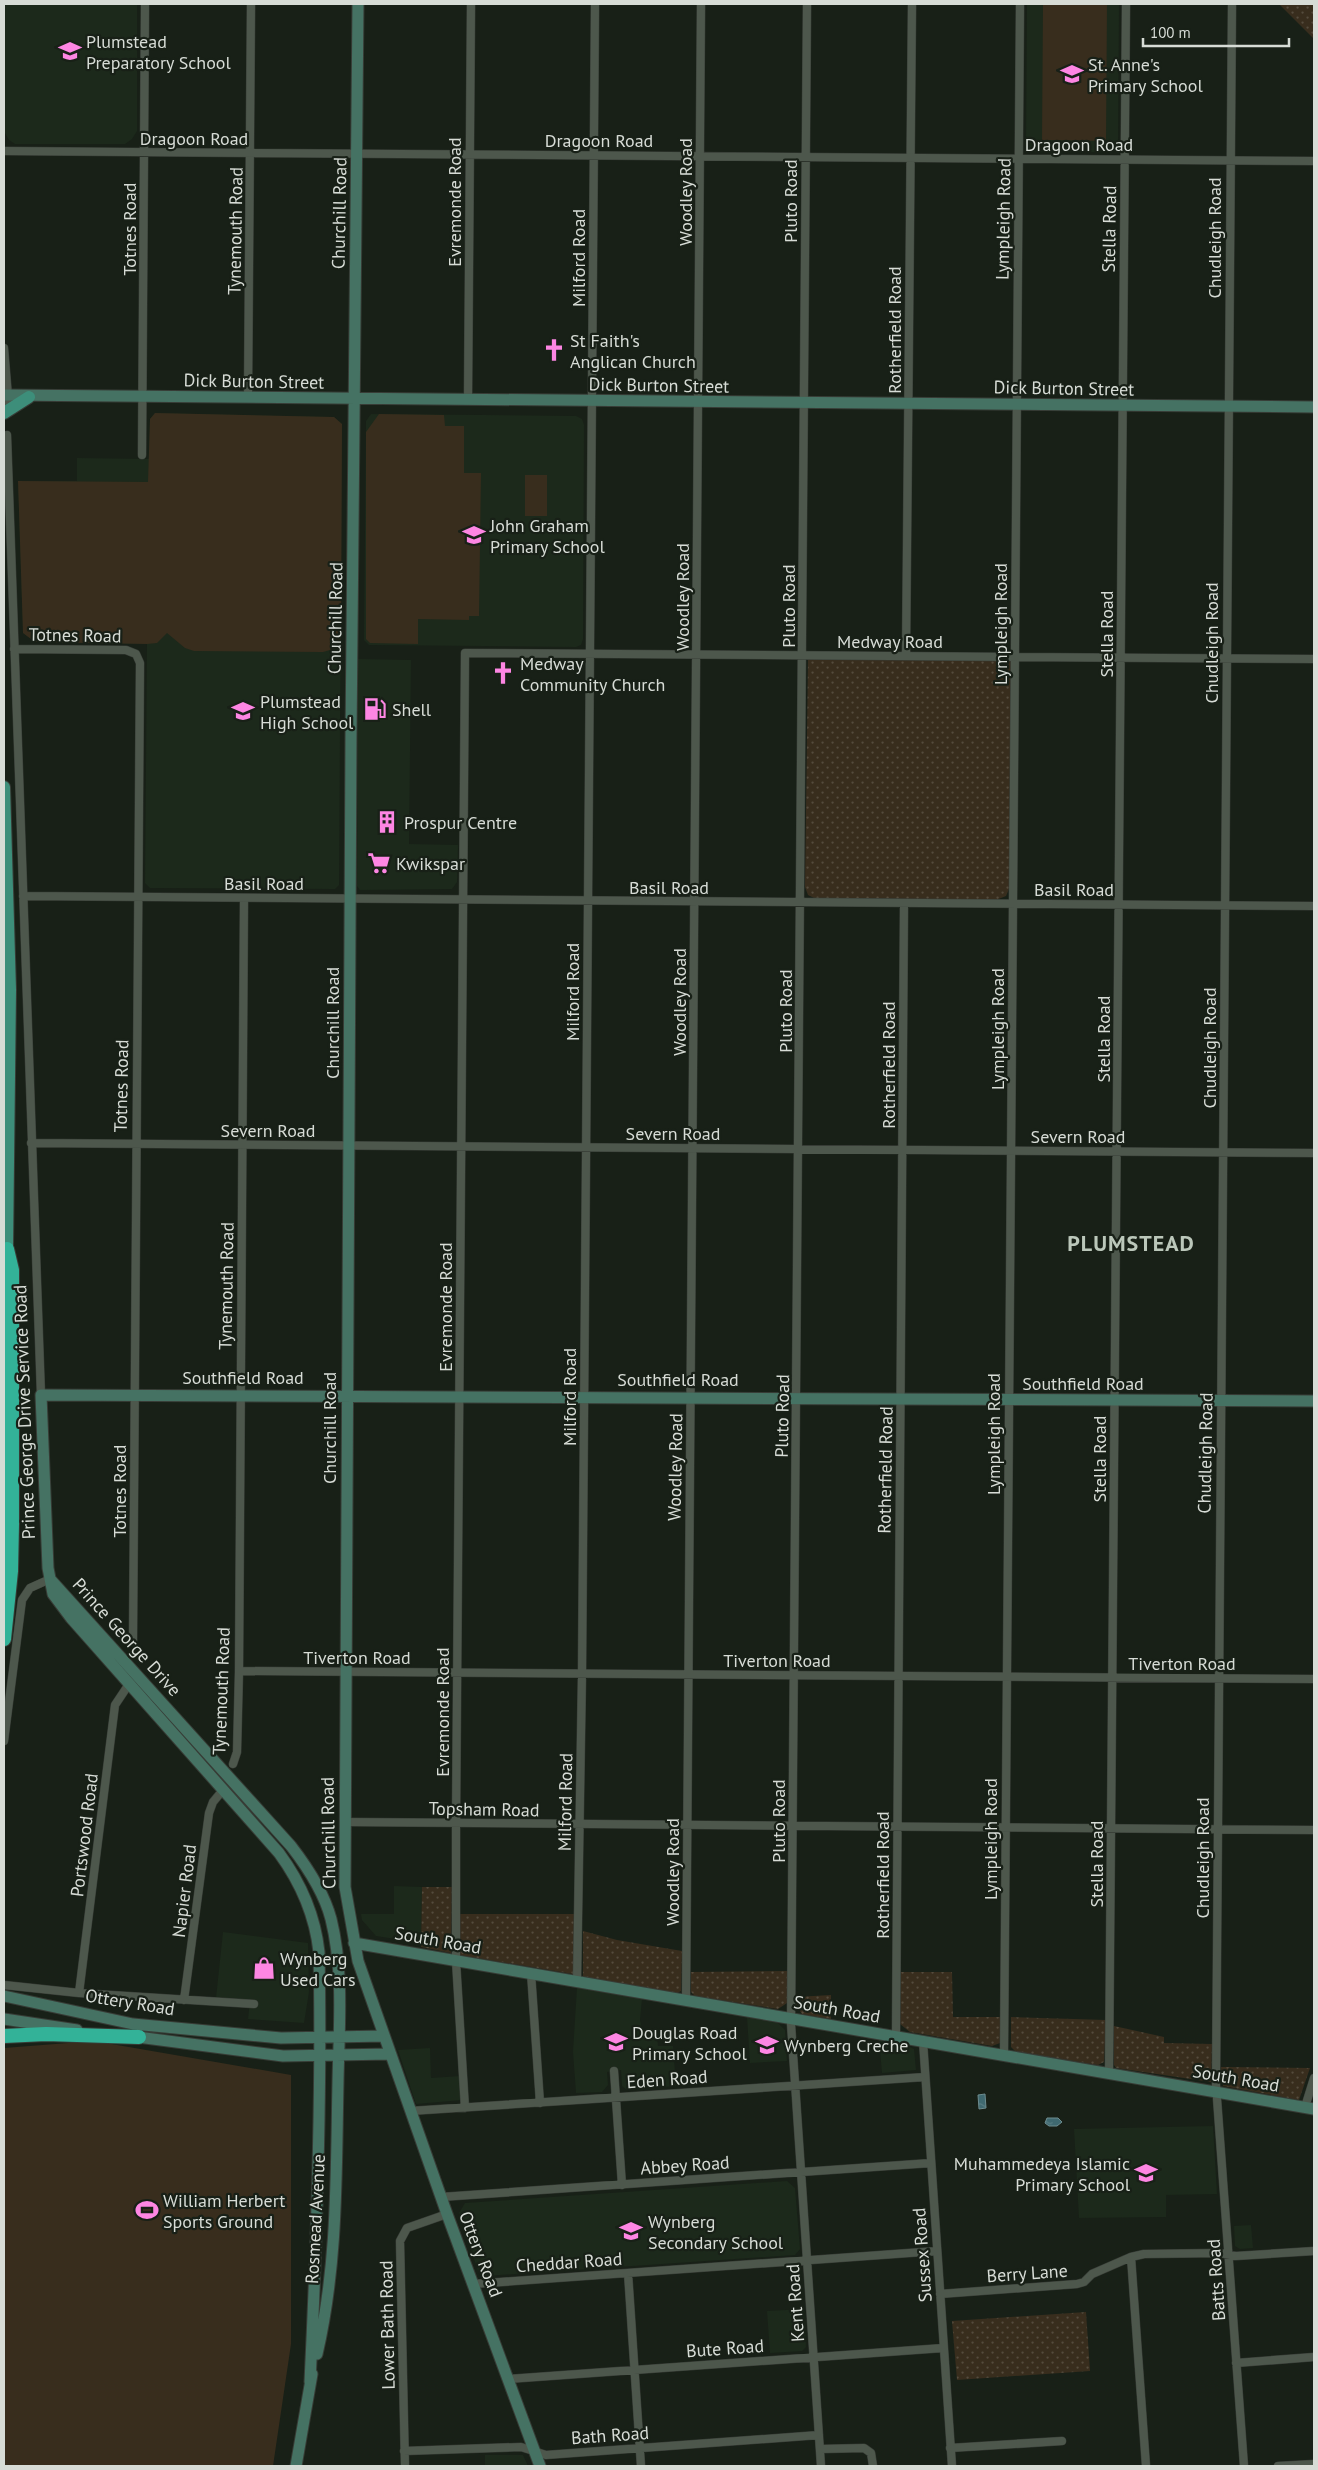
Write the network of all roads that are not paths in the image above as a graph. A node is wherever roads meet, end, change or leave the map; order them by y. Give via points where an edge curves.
1 (145, 4) edge
2 (251, 4) edge
3 (358, 4) edge
4 (471, 4) edge
5 (595, 4) edge
6 (702, 4) edge
7 (808, 4) edge
8 (912, 4) edge
9 (1020, 4) edge
10 (1126, 4) edge
11 (1232, 4) edge
12 (4, 151) edge
13 (144, 152) junction
14 (250, 153) junction
15 (357, 154) junction
16 (470, 154) junction
17 (594, 155) junction
18 (700, 156) junction
19 (806, 157) junction
20 (910, 158) junction
21 (1019, 158) junction
22 (1125, 159) junction
23 (1230, 160) junction
24 (1314, 161) edge
25 (4, 348) edge
26 (4, 359) edge
27 (29, 397) joint
28 (142, 397) junction
29 (248, 398) junction
30 (355, 400) junction
31 (468, 400) junction
32 (592, 402) junction
33 (6, 403) edge
34 (698, 403) junction
35 (805, 404) junction
36 (908, 405) junction
37 (1016, 405) junction
38 (1122, 406) junction
39 (1228, 407) junction
40 (1314, 407) edge
41 (7, 435) dead end
42 (142, 455) dead end
43 (14, 649) junction
44 (465, 654) joint
45 (590, 654) junction
46 (696, 655) junction
47 (803, 655) junction
48 (906, 656) junction
49 (1015, 657) junction
50 (1121, 658) junction
51 (1226, 658) junction
52 (1314, 659) edge
53 (4, 787) edge
54 (23, 896) junction
55 (138, 897) junction
56 (244, 898) junction
57 (351, 899) junction
58 (464, 900) junction
59 (588, 901) junction
60 (694, 902) junction
61 (801, 902) junction
62 (904, 904) junction
63 (1013, 904) junction
64 (1118, 905) junction
65 (1225, 906) junction
66 (1314, 906) edge
67 (31, 1143) junction
68 (135, 1144) junction
69 (243, 1145) junction
70 (349, 1146) junction
71 (461, 1146) junction
72 (586, 1148) junction
73 (693, 1148) junction
74 (799, 1149) junction
75 (902, 1150) junction
76 (1011, 1151) junction
77 (1117, 1152) junction
78 (1223, 1153) junction
79 (1314, 1153) edge
80 (7, 1249) junction
81 (4, 1313) edge
82 (135, 1394) junction
83 (347, 1394) junction
84 (41, 1395) junction
85 (240, 1395) junction
86 (459, 1396) junction
87 (584, 1396) junction
88 (690, 1397) junction
89 (797, 1398) junction
90 (901, 1399) junction
91 (1009, 1400) junction
92 (1114, 1400) junction
93 (1221, 1401) junction
94 (1314, 1401) edge
95 (50, 1579) junction
96 (4, 1639) edge
97 (133, 1642) dead end
98 (239, 1671) junction
99 (345, 1672) junction
100 (457, 1673) junction
101 (582, 1674) junction
102 (688, 1674) junction
103 (794, 1675) junction
104 (898, 1676) junction
105 (1007, 1677) junction
106 (1112, 1677) junction
107 (1218, 1678) junction
108 (1314, 1679) edge
109 (129, 1684) junction
110 (4, 1741) edge
111 (233, 1764) dead end
112 (223, 1790) junction
113 (344, 1822) junction
114 (456, 1824) junction
115 (580, 1825) junction
116 (687, 1825) junction
117 (793, 1826) junction
118 (897, 1828) junction
119 (1005, 1828) junction
120 (1111, 1829) junction
121 (1217, 1830) junction
122 (1314, 1830) edge
123 (354, 1943) junction
124 (456, 1961) junction
125 (531, 1974) junction
126 (577, 1981) junction
127 (4, 1985) edge
128 (79, 1993) junction
129 (4, 1996) edge
130 (184, 2000) junction
131 (686, 2000) junction
132 (254, 2004) dead end
133 (4, 2019) edge
134 (791, 2019) junction
135 (4, 2036) edge
136 (384, 2036) junction
137 (896, 2036) junction
138 (139, 2037) junction
139 (338, 2037) junction
140 (320, 2038) junction
141 (923, 2041) junction
142 (390, 2054) junction
143 (1004, 2055) junction
144 (320, 2056) junction
145 (338, 2056) junction
146 (614, 2071) dead end
147 (1109, 2074) junction
148 (925, 2077) junction
149 (1314, 2078) edge
150 (795, 2086) junction
151 (1217, 2092) junction
152 (616, 2098) junction
153 (540, 2103) junction
154 (466, 2108) junction
155 (1310, 2108) edge
156 (410, 2111) junction
157 (931, 2163) junction
158 (801, 2172) junction
159 (622, 2185) junction
160 (441, 2197) junction
161 (447, 2214) junction
162 (937, 2251) junction
163 (1314, 2251) edge
164 (1229, 2254) junction
165 (1131, 2257) junction
166 (808, 2260) junction
167 (628, 2273) junction
168 (473, 2284) junction
169 (940, 2294) junction
170 (944, 2348) junction
171 (813, 2357) junction
172 (1314, 2358) edge
173 (1236, 2363) junction
174 (635, 2370) junction
175 (508, 2379) junction
176 (310, 2382) junction
177 (819, 2435) junction
178 (1062, 2441) dead end
179 (640, 2447) junction
180 (950, 2448) junction
181 (820, 2449) junction
182 (404, 2451) junction
183 (535, 2451) junction
184 (1314, 2464) edge
185 (296, 2466) edge
186 (404, 2466) edge
187 (540, 2466) edge
188 (641, 2466) edge
189 (821, 2466) edge
190 (872, 2466) edge
191 (952, 2466) edge
192 (1146, 2466) edge
193 (1244, 2466) edge
194 (1278, 2466) edge

1 - 13 street, Totnes Road
2 - 14 street, Tynemouth Road
3 - 15 street, Churchill Road
4 - 16 street, Evremonde Road
5 - 17 street, Milford Road
6 - 18 street, Woodley Road
7 - 19 street, Pluto Road
8 - 20 street, Rotherfield Road
9 - 21 street, Lympleigh Road
10 - 22 street, Stella Road
11 - 23 street, Chudleigh Road
12 - 13 street, Dragoon Road
13 - 14 street, Dragoon Road
13 - 28 street, Totnes Road
14 - 15 street, Dragoon Road
14 - 29 street, Tynemouth Road
15 - 16 street, Dragoon Road
15 - 30 street, Churchill Road
16 - 17 street, Dragoon Road
16 - 31 street, Evremonde Road
17 - 18 street, Dragoon Road
17 - 32 street, Milford Road
18 - 19 street, Dragoon Road
18 - 34 street, Woodley Road
19 - 20 street, Dragoon Road
19 - 35 street, Pluto Road
20 - 21 street, Dragoon Road
20 - 36 street, Rotherfield Road
21 - 22 street, Dragoon Road
21 - 37 street, Lympleigh Road
22 - 23 street, Dragoon Road
22 - 38 street, Stella Road
23 - 24 street, Dragoon Road
23 - 39 street, Chudleigh Road
25 - 26 street
26 - 33 street
27 - 28 street, Dick Burton Street
27 - 33 main road
28 - 29 street, Dick Burton Street
28 - 42 street, Totnes Road
29 - 30 street, Dick Burton Street
30 - 31 street, Dick Burton Street
30 - 57 street, Churchill Road
31 - 32 street, Dick Burton Street
32 - 34 street, Dick Burton Street
32 - 45 street, Milford Road
34 - 35 street, Dick Burton Street
34 - 46 street, Woodley Road
35 - 36 street, Dick Burton Street
35 - 47 street, Pluto Road
36 - 37 street, Dick Burton Street
36 - 48 street, Rotherfield Road
37 - 38 street, Dick Burton Street
37 - 49 street, Lympleigh Road
38 - 39 street, Dick Burton Street
38 - 50 street, Stella Road
39 - 40 street, Dick Burton Street
39 - 51 street, Chudleigh Road
41 - 43 street, Prince George Drive Service Road
43 - 54 street, Prince George Drive Service Road
43 - 55 street, Totnes Road via 126,650 140,660
44 - 45 street, Medway Road
44 - 58 street, Evremonde Road
45 - 46 street, Medway Road
45 - 59 street, Milford Road
46 - 47 street, Medway Road
46 - 60 street, Woodley Road
47 - 48 street, Medway Road
47 - 61 street, Pluto Road
48 - 49 street, Medway Road
49 - 50 street, Medway Road
49 - 63 street, Lympleigh Road
50 - 51 street, Medway Road
50 - 64 street, Stella Road
51 - 52 street, Medway Road
51 - 65 street, Chudleigh Road
53 - 80 main road via 10,990
54 - 55 street, Basil Road
54 - 67 street, Prince George Drive Service Road
55 - 56 street, Basil Road
55 - 68 street, Totnes Road
56 - 57 street, Basil Road
56 - 69 street, Tynemouth Road
57 - 58 street, Basil Road
57 - 70 street, Churchill Road
58 - 59 street, Basil Road
58 - 71 street, Evremonde Road
59 - 60 street, Basil Road
59 - 72 street, Milford Road
60 - 61 street, Basil Road
60 - 73 street, Woodley Road
61 - 62 street, Basil Road
61 - 74 street, Pluto Road
62 - 63 street, Basil Road
62 - 75 street, Rotherfield Road
63 - 64 street, Basil Road
63 - 76 street, Lympleigh Road
64 - 65 street, Basil Road
64 - 77 street, Stella Road
65 - 66 street, Basil Road
65 - 78 street, Chudleigh Road
67 - 68 street, Severn Road
67 - 84 street, Prince George Drive Service Road
68 - 69 street, Severn Road
68 - 82 street, Totnes Road
69 - 70 street, Severn Road
69 - 85 street, Tynemouth Road
70 - 71 street, Severn Road
70 - 83 street, Churchill Road
71 - 72 street, Severn Road
71 - 86 street, Evremonde Road
72 - 73 street, Severn Road
72 - 87 street, Milford Road
73 - 74 street, Severn Road
73 - 88 street, Woodley Road
74 - 75 street, Severn Road
74 - 89 street, Pluto Road
75 - 76 street, Severn Road
75 - 90 street, Rotherfield Road
76 - 77 street, Severn Road
76 - 91 street, Lympleigh Road
77 - 78 street, Severn Road
77 - 92 street, Stella Road
78 - 79 street, Severn Road
78 - 93 street, Chudleigh Road
80 - 81 highway
80 - 96 highway via 12,1270 12,1524
82 - 84 street, Southfield Road
82 - 85 street, Southfield Road
82 - 97 street, Totnes Road
83 - 85 street, Southfield Road
83 - 86 street, Southfield Road
83 - 99 street, Churchill Road
84 - 95 street, Prince George Drive Service Road
85 - 98 street, Tynemouth Road
86 - 87 street, Southfield Road
86 - 100 street, Evremonde Road
87 - 88 street, Southfield Road
87 - 101 street, Milford Road
88 - 89 street, Southfield Road
88 - 102 street, Woodley Road
89 - 90 street, Southfield Road
89 - 103 street, Pluto Road
90 - 91 street, Southfield Road
90 - 104 street, Rotherfield Road
91 - 92 street, Southfield Road
91 - 105 street, Lympleigh Road
92 - 93 street, Southfield Road
92 - 106 street, Stella Road
93 - 94 street, Southfield Road
93 - 107 street, Chudleigh Road
95 - 109 street, Prince George Drive via 57,1600
95 - 110 street via 30,1588 22,1600
95 - 139 street, Prince George Drive via 226,1771 306,1867 326,1906 339,1960
98 - 99 street, Tiverton Road
98 - 111 street, Tynemouth Road via 237,1752
99 - 100 street, Tiverton Road
99 - 113 street, Churchill Road
100 - 101 street, Tiverton Road
100 - 114 street, Evremonde Road
101 - 102 street, Tiverton Road
101 - 115 street, Milford Road
102 - 103 street, Tiverton Road
102 - 116 street, Woodley Road
103 - 104 street, Tiverton Road
103 - 117 street, Pluto Road
104 - 105 street, Tiverton Road
104 - 118 street, Rotherfield Road
105 - 106 street, Tiverton Road
105 - 119 street, Lympleigh Road
106 - 107 street, Tiverton Road
106 - 120 street, Stella Road
107 - 108 street, Tiverton Road
107 - 121 street, Chudleigh Road
109 - 112 street, Prince George Drive
109 - 128 street, Portswood Road via 115,1705
112 - 130 street, Napier Road via 212,1802 209,1813
112 - 140 street, Prince George Drive via 279,1853 306,1899 318,1944
113 - 114 street, Topsham Road
113 - 123 street, Churchill Road via 344,1887
114 - 115 street, Topsham Road
114 - 124 street, Evremonde Road
115 - 116 street, Topsham Road
115 - 126 street, Milford Road
116 - 117 street, Topsham Road
116 - 131 street, Woodley Road
117 - 118 street, Topsham Road
117 - 134 street, Pluto Road
118 - 119 street, Topsham Road
118 - 137 street, Rotherfield Road
119 - 120 street, Topsham Road
119 - 143 street, Lympleigh Road
120 - 121 street, Topsham Road
120 - 147 street, Stella Road
121 - 122 street, Topsham Road
121 - 151 street, Chudleigh Road
123 - 124 street, South Road
123 - 136 street, Churchill Road
124 - 125 street, South Road
124 - 154 street, Evremonde Road
125 - 126 street, South Road
125 - 153 street
126 - 131 street, South Road
127 - 128 street
128 - 130 street
129 - 140 street, Ottery Road via 133,2024 256,2036
130 - 132 street
131 - 134 street, South Road
133 - 138 street, Ottery Road
134 - 137 street, South Road
134 - 150 street, Kent Road
135 - 138 highway
136 - 139 street, Ottery Road
136 - 142 street, Ottery Road
137 - 141 street, South Road
138 - 144 street, Ottery Road via 255,2054
139 - 140 street, Ottery Road
139 - 145 street, Prince George Drive
140 - 144 street, Rosmead Avenue
141 - 143 street, South Road
141 - 148 street, Sussex Road
142 - 145 street, Ottery Road
142 - 156 street, Ottery Road
143 - 147 street, South Road
144 - 145 street, Ottery Road
144 - 176 street, Rosmead Avenue via 317,2257
145 - 176 street, Rosmead Avenue via 333,2259 324,2321
146 - 152 street
147 - 151 street, South Road
148 - 150 street, Eden Road
148 - 157 street, Sussex Road
149 - 155 street
150 - 152 street, Eden Road
150 - 158 street, Kent Road
151 - 155 street, South Road
151 - 164 street, Batts Road
152 - 153 street, Eden Road
152 - 159 street
153 - 154 street, Eden Road
154 - 156 street, Eden Road
156 - 160 street, Ottery Road
157 - 158 street, Abbey Road
157 - 162 street, Sussex Road
158 - 159 street, Abbey Road
158 - 166 street, Kent Road
159 - 160 street, Abbey Road
160 - 161 street, Ottery Road
161 - 168 street, Ottery Road
161 - 182 street, Lower Bath Road via 407,2228 400,2241
162 - 166 street, Cheddar Road
162 - 169 street, Sussex Road
163 - 164 street, Berry Lane
164 - 165 street, Berry Lane via 1159,2253
164 - 173 street, Batts Road
165 - 169 street, Berry Lane via 1077,2284
165 - 192 street
166 - 167 street, Cheddar Road
166 - 171 street, Kent Road
167 - 168 street, Cheddar Road
167 - 174 street
168 - 175 street, Ottery Road
169 - 170 street, Sussex Road
170 - 171 street, Bute Road
170 - 180 street, Sussex Road
171 - 174 street, Bute Road
171 - 177 street, Kent Road
172 - 173 street
173 - 193 street, Batts Road
174 - 175 street, Bute Road
174 - 179 street
175 - 183 street, Ottery Road
176 - 185 street, Rosmead Avenue
177 - 179 street, Bath Road
177 - 181 street, Kent Road
178 - 180 street
179 - 183 street, Bath Road via 546,2455
179 - 188 street
180 - 191 street, Sussex Road
181 - 189 street, Kent Road
181 - 190 street via 864,2448 871,2453
182 - 183 street, Bath Road via 521,2447
182 - 186 street, Lower Bath Road
183 - 187 street, Ottery Road
184 - 194 street

